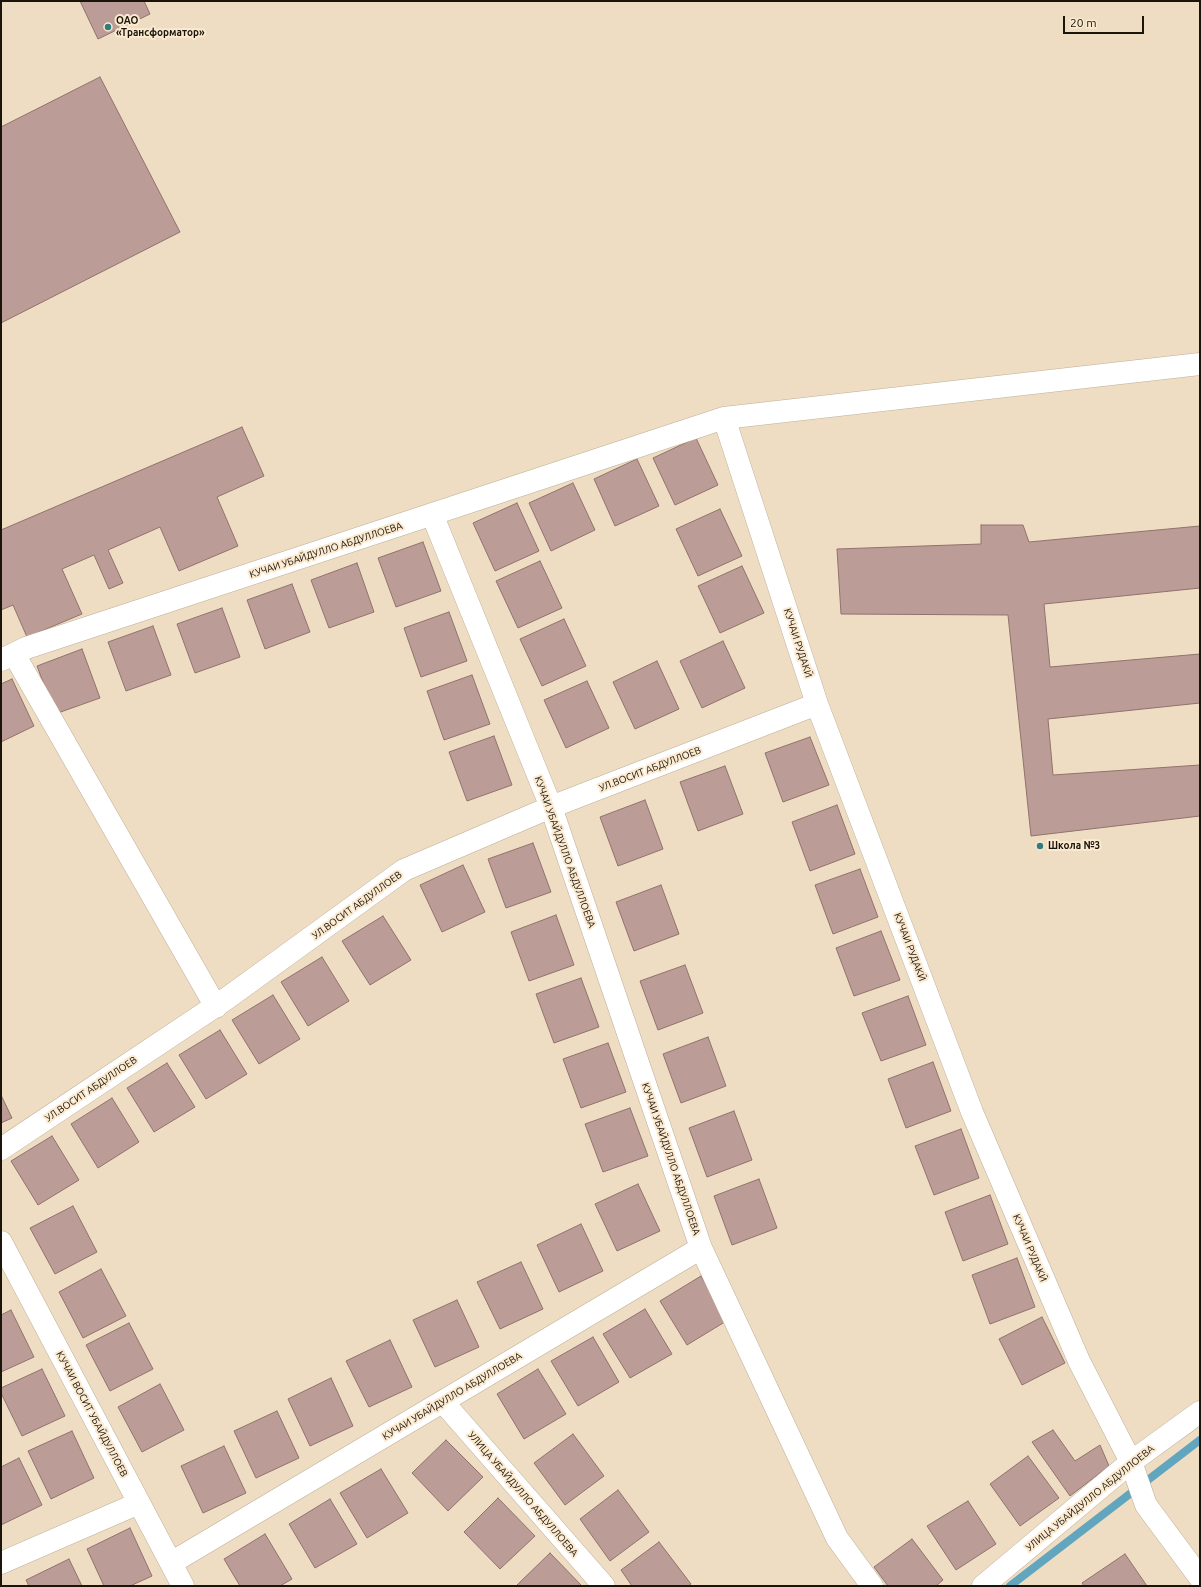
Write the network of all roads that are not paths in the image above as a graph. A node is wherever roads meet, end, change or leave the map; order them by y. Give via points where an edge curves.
1 (1200, 364) edge
2 (724, 418) junction
3 (432, 514) junction
4 (8, 657) edge
5 (817, 704) junction
6 (551, 807) junction
7 (216, 1007) junction
8 (1, 1149) edge
9 (1, 1242) edge
10 (701, 1248) junction
11 (442, 1402) junction
12 (1200, 1412) edge
13 (1131, 1462) junction
14 (139, 1503) junction
15 (1, 1563) edge
16 (171, 1563) junction
17 (1200, 1578) edge
18 (183, 1586) edge
19 (604, 1586) edge
20 (872, 1586) edge
21 (983, 1586) edge

1 - 2 street, КУЧАИ УБАЙДУЛЛО АБДУЛЛОЕВА
2 - 3 street, КУЧАИ УБАЙДУЛЛО АБДУЛЛОЕВА
2 - 5 street, КУЧАИ РУДАКӢ
3 - 4 street, КУЧАИ УБАЙДУЛЛО АБДУЛЛОЕВА via 34,646
3 - 6 street, КУЧАИ УБАЙДУЛЛО АБДУЛЛОЕВА
4 - 7 street
5 - 6 street, УЛ.ВОСИТ АБДУЛЛОЕВ
5 - 13 street, КУЧАИ РУДАКӢ via 972,1112 1079,1361
6 - 7 street, УЛ.ВОСИТ АБДУЛЛОЕВ via 404,870
6 - 10 street, КУЧАИ УБАЙДУЛЛО АБДУЛЛОЕВА
7 - 8 street, УЛ.ВОСИТ АБДУЛЛОЕВ
9 - 14 street, КУЧАИ ВОСИТ УБАЙДУЛЛОЕВ
10 - 11 street, КУЧАИ УБАЙДУЛЛО АБДУЛЛОЕВА
10 - 20 street via 837,1538
11 - 16 street, КУЧАИ УБАЙДУЛЛО АБДУЛЛОЕВА
11 - 19 street, УЛИЦА УБАЙДУЛЛО АБДУЛЛОЕВА
12 - 13 street, УЛИЦА УБАЙДУЛЛО АБДУЛЛОЕВА
13 - 17 street, КУЧАИ РУДАКӢ via 1146,1505
13 - 21 street, УЛИЦА УБАЙДУЛЛО АБДУЛЛОЕВА
14 - 15 street
14 - 16 street, КУЧАИ ВОСИТ УБАЙДУЛЛОЕВ
16 - 18 street, КУЧАИ ВОСИТ УБАЙДУЛЛОЕВ

